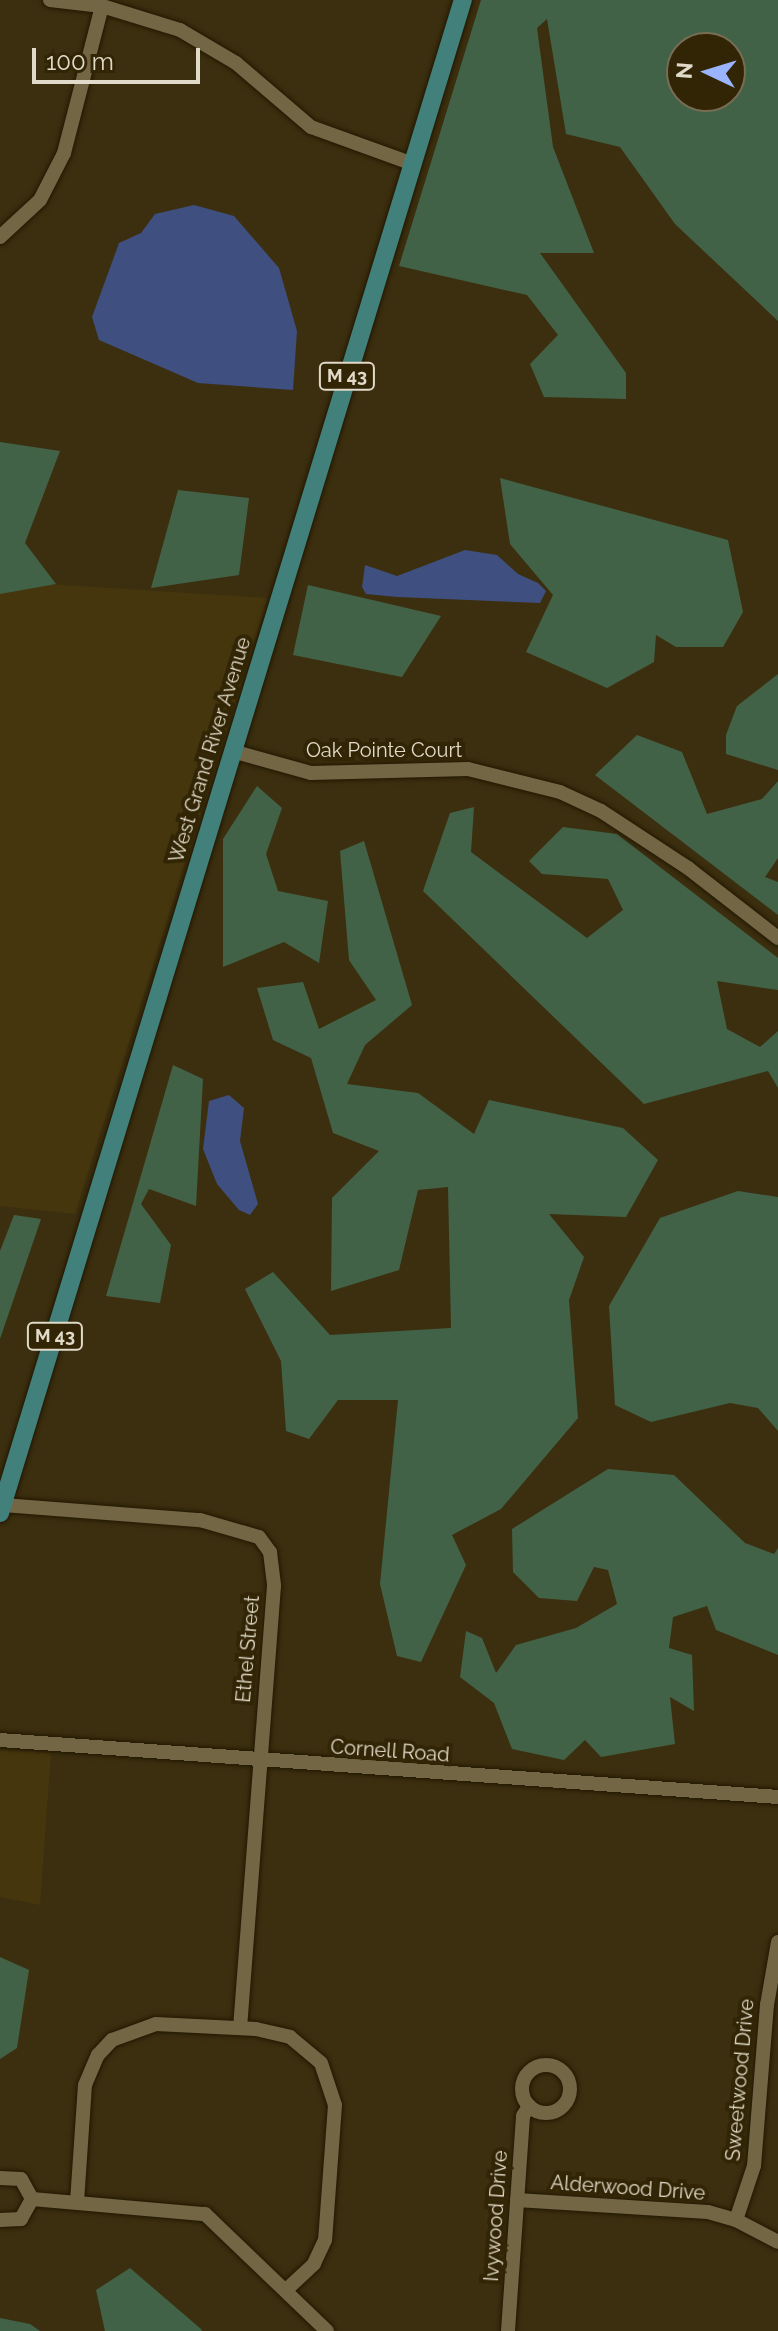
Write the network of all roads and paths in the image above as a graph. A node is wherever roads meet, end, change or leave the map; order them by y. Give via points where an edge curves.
1 (50, 0) edge
2 (463, 0) edge
3 (102, 6) junction
4 (413, 164) junction
5 (0, 237) edge
6 (232, 751) junction
7 (778, 938) edge
8 (1, 1509) edge
9 (0, 1740) edge
10 (257, 1762) junction
11 (778, 1797) edge
12 (778, 1942) edge
13 (240, 2028) junction
14 (529, 2106) dead end
15 (0, 2178) edge
16 (32, 2199) junction
17 (517, 2200) junction
18 (77, 2202) junction
19 (0, 2220) edge
20 (736, 2220) junction
21 (778, 2242) edge
22 (287, 2289) junction
23 (327, 2331) edge
24 (508, 2331) edge

1 - 3 street
2 - 4 main road, West Grand River Avenue / M 43
3 - 4 street via 167,25 207,45 321,133
3 - 5 street via 64,153 40,200
4 - 6 main road, West Grand River Avenue / M 43
6 - 7 street, Oak Pointe Court via 314,774 468,769 560,792 601,811 688,868
6 - 8 main road, West Grand River Avenue / M 43
8 - 10 street, Ethel Street via 172,1516 237,1529 265,1543 274,1586
9 - 10 street, Cornell Road
10 - 11 street, Cornell Road
10 - 13 street, Ethel Street
12 - 20 street, Sweetwood Drive via 767,2005 754,2166
13 - 18 street via 140,2026 112,2040 98,2055 85,2085
13 - 22 street via 281,2034 305,2046 325,2068 334,2093 325,2240 314,2264
14 - 17 street, Ivywood Drive via 523,2116
15 - 16 street via 21,2179
16 - 18 street
16 - 19 street via 21,2219
17 - 20 street, Alderwood Drive via 708,2212
17 - 24 street, Ivywood Drive
18 - 22 street via 205,2214
20 - 21 street, Alderwood Drive
22 - 23 street

